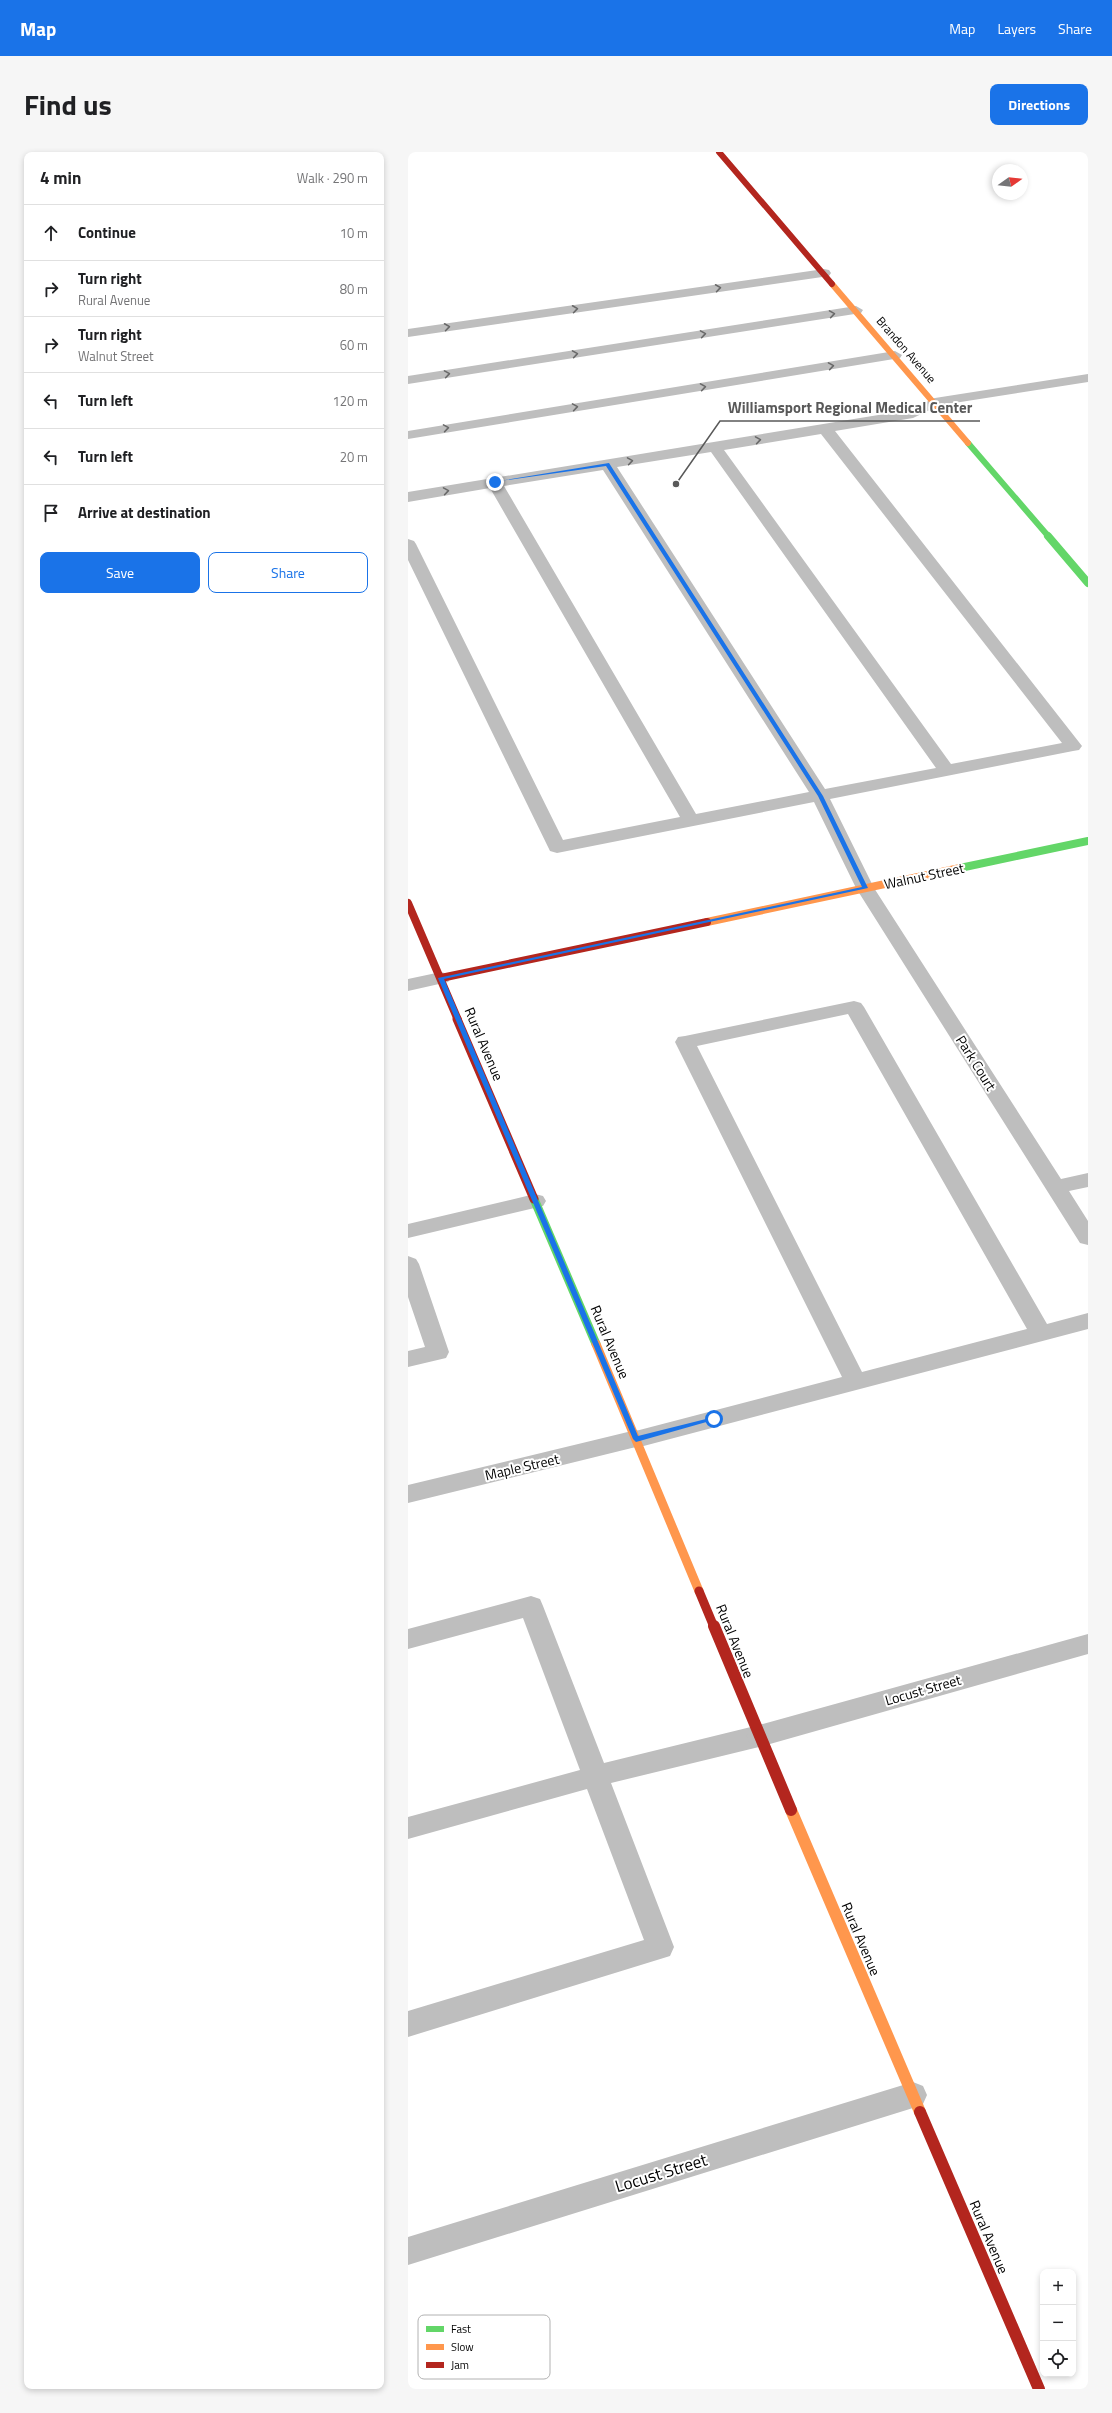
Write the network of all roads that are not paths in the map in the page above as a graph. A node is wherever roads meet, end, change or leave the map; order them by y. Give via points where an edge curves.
1 (719, 152) edge
2 (824, 273) junction
3 (856, 310) junction
4 (408, 333) edge
5 (895, 356) junction
6 (1088, 378) edge
7 (408, 380) edge
8 (935, 402) junction
9 (825, 429) junction
10 (408, 434) edge
11 (715, 447) junction
12 (607, 464) junction
13 (495, 482) junction
14 (408, 497) edge
15 (408, 544) edge
16 (1088, 582) edge
17 (947, 771) junction
18 (820, 796) junction
19 (691, 821) junction
20 (1088, 842) edge
21 (865, 888) junction
22 (408, 903) edge
23 (441, 978) junction
24 (408, 985) edge
25 (1088, 1180) edge
26 (1056, 1187) junction
27 (535, 1201) junction
28 (408, 1231) edge
29 (1088, 1238) edge
30 (408, 1264) edge
31 (1088, 1321) edge
32 (1041, 1333) junction
33 (408, 1359) edge
34 (856, 1382) junction
35 (636, 1439) junction
36 (408, 1494) edge
37 (408, 1639) edge
38 (1088, 1644) edge
39 (759, 1736) junction
40 (596, 1776) junction
41 (408, 1828) edge
42 (408, 2024) edge
43 (913, 2095) junction
44 (408, 2251) edge
45 (1039, 2389) edge

1 - 2 street, Brandon Avenue
2 - 3 street, Brandon Avenue
4 -> 2 street
3 - 5 street, Brandon Avenue
7 -> 3 street
5 - 8 street, Brandon Avenue
10 -> 5 street
6 - 8 street
8 - 9 street via 913,414
8 - 16 street, Brandon Avenue
11 -> 9 street
9 - 17 street via 1073,746
12 -> 11 street
11 - 17 street
12 - 13 street
12 - 18 street, Park Court
14 -> 13 street
13 - 19 street
15 - 19 street via 558,847
17 - 18 street
18 - 19 street
18 - 21 street, Park Court
20 - 21 street, Walnut Street
21 - 23 street, Walnut Street
21 - 26 street, Park Court
22 - 23 street, Rural Avenue
23 - 24 street, Walnut Street
23 - 27 street, Rural Avenue
25 - 26 street
26 - 29 street, Park Court
27 - 28 street
27 - 35 street, Rural Avenue
30 - 33 street via 438,1352
31 - 32 street, Maple Street
32 - 34 street, Maple Street
32 - 34 street via 854,1007 685,1042
34 - 35 street, Maple Street
35 - 36 street, Maple Street
35 - 39 street, Rural Avenue
37 - 40 street via 531,1606
38 - 39 street, Locust Street
39 - 40 street, Locust Street
39 - 43 street, Rural Avenue
40 - 41 street, Locust Street
40 - 42 street via 660,1947
43 - 44 street, Locust Street
43 - 45 street, Rural Avenue

